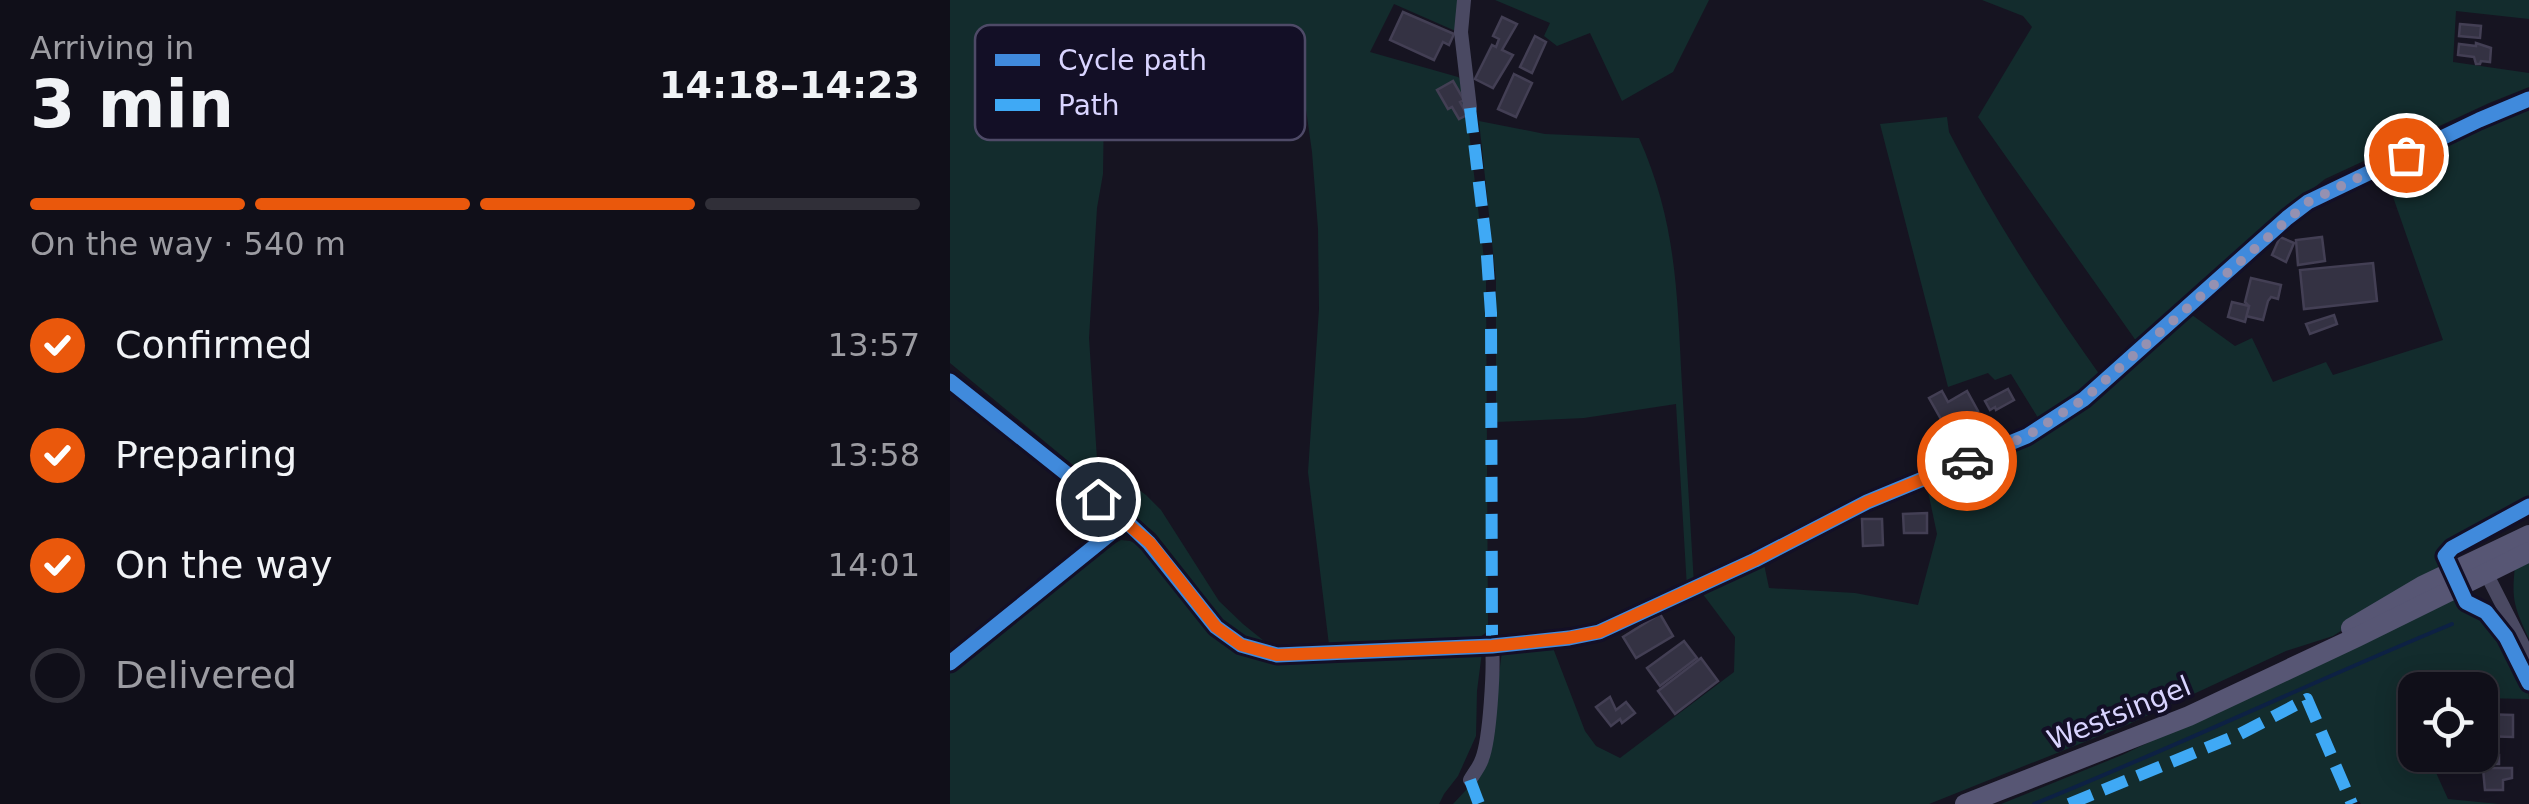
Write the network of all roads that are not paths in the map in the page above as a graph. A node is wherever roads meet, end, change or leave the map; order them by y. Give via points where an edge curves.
1 (1464, 0) edge
2 (2529, 99) edge
3 (1470, 108) dead end
4 (950, 381) edge
5 (1126, 521) junction
6 (2529, 534) edge
7 (2529, 552) edge
8 (2482, 567) junction
9 (1492, 646) junction
10 (2529, 657) edge
11 (950, 663) edge
12 (1470, 780) dead end
13 (1965, 804) edge

1 - 3 street
2 - 9 street via 2308,202 2084,399 2027,436 1867,502 1599,632
4 - 5 street
5 - 9 street via 1216,627 1241,645 1277,655
5 - 11 street
6 - 8 main road, Westsingel
7 - 8 main road, Westsingel
8 - 10 street
8 - 13 main road, Westsingel via 2189,716
9 - 12 street via 1484,750

